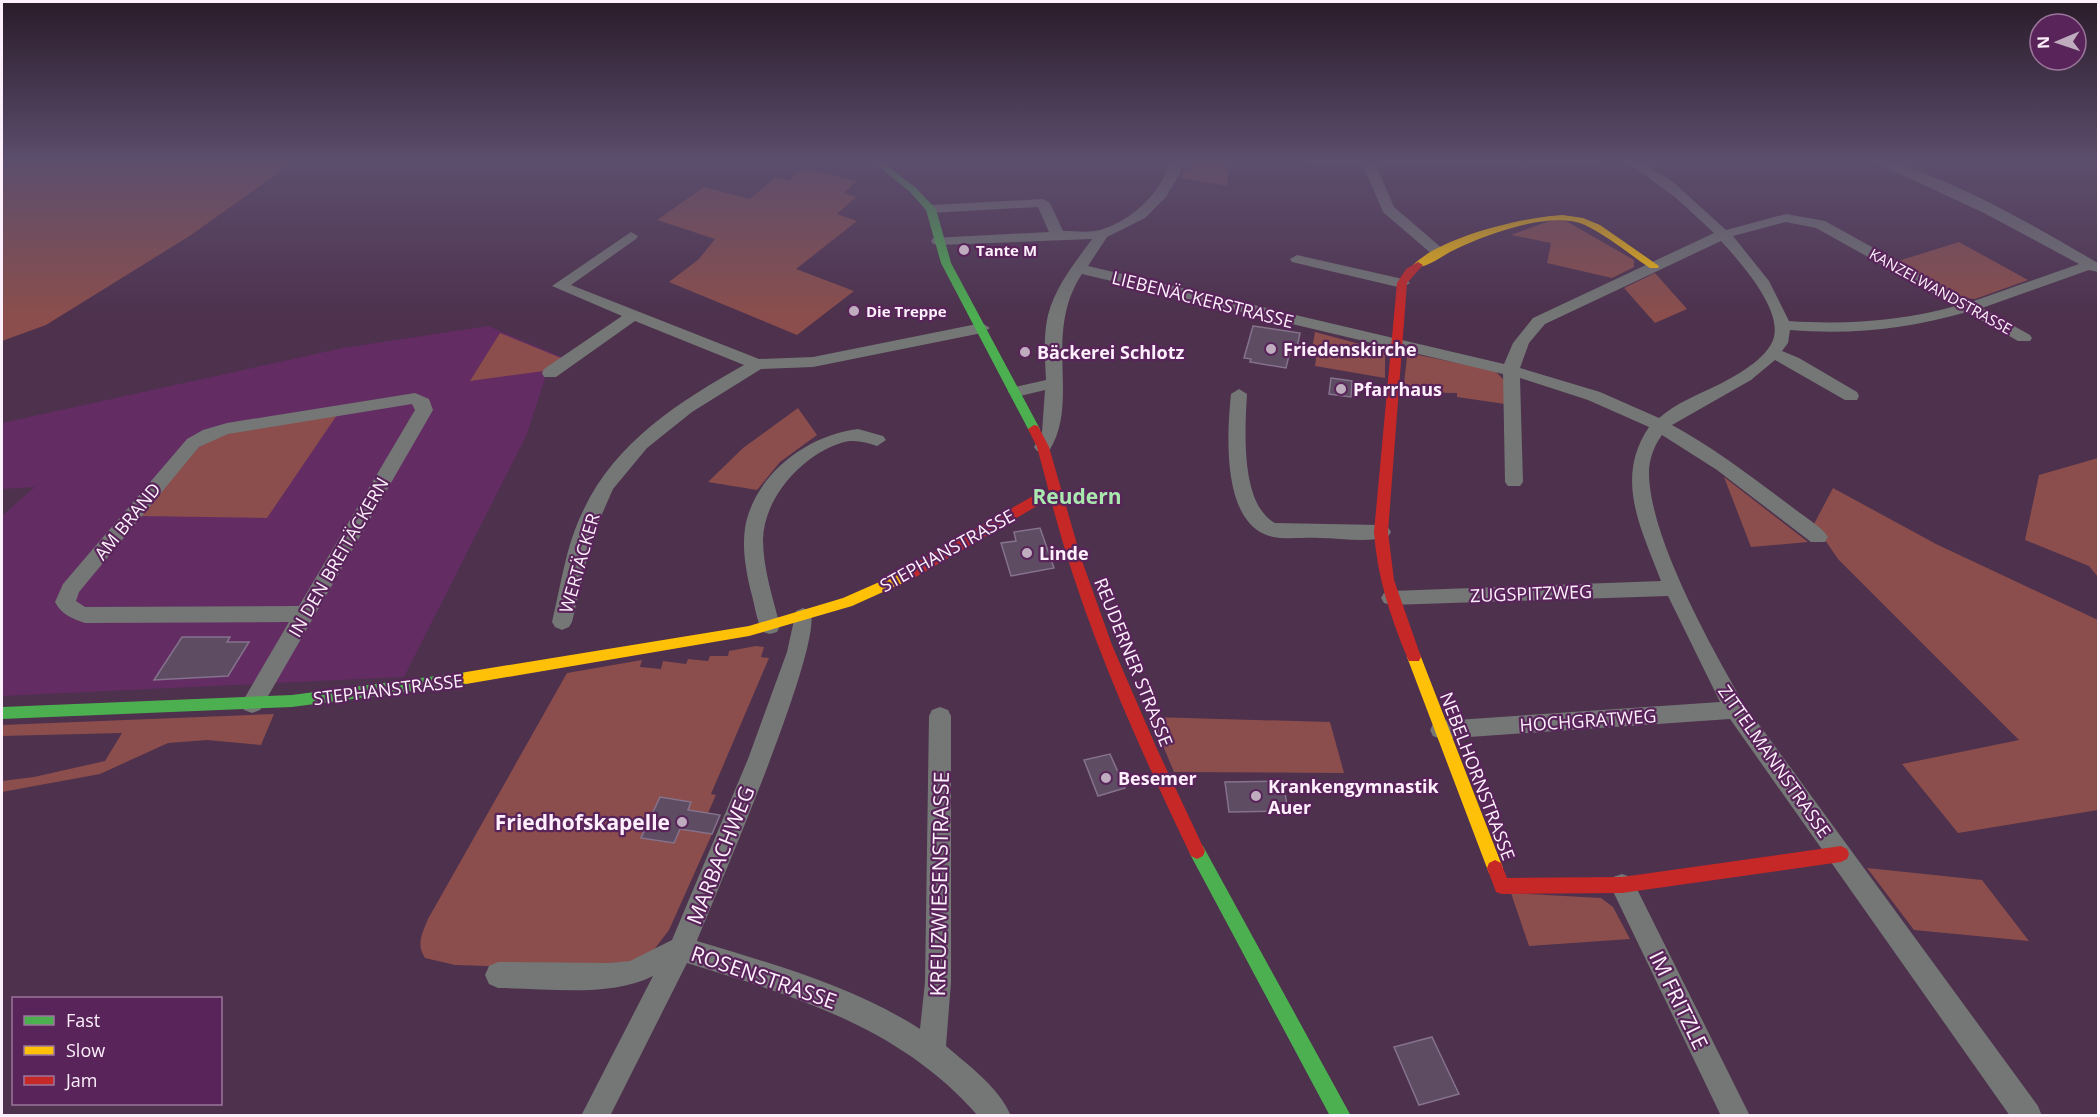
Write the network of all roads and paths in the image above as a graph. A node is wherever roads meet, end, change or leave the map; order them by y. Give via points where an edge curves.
1 (932, 213) edge
2 (1047, 213) edge
3 (1142, 213) edge
4 (1393, 213) edge
5 (1700, 213) edge
6 (1994, 213) edge
7 (1102, 234) junction
8 (1722, 235) junction
9 (631, 236) dead end
10 (1058, 237) junction
11 (938, 241) junction
12 (1438, 252) junction
13 (1297, 259) dead end
14 (1654, 266) junction
15 (2095, 267) edge
16 (1078, 268) junction
17 (1402, 283) junction
18 (1973, 308) junction
19 (635, 314) junction
20 (1784, 325) junction
21 (982, 328) junction
22 (2024, 338) dead end
23 (1398, 345) junction
24 (1772, 353) junction
25 (757, 364) junction
26 (1511, 370) junction
27 (550, 374) dead end
28 (1054, 383) junction
29 (1016, 392) junction
30 (1239, 394) dead end
31 (1851, 396) dead end
32 (424, 410) joint
33 (1660, 427) junction
34 (877, 440) dead end
35 (1043, 447) junction
36 (1514, 482) dead end
37 (1056, 495) junction
38 (1380, 532) junction
39 (1818, 537) dead end
40 (1672, 588) junction
41 (1391, 598) junction
42 (304, 614) junction
43 (803, 616) junction
44 (562, 622) dead end
45 (770, 626) junction
46 (252, 704) junction
47 (1736, 710) junction
48 (2, 713) edge
49 (940, 716) dead end
50 (1441, 730) junction
51 (1841, 854) junction
52 (1622, 885) junction
53 (681, 950) junction
54 (498, 975) dead end
55 (932, 1051) junction
56 (595, 1116) edge
57 (997, 1116) edge
58 (1341, 1116) edge
59 (1736, 1116) edge
60 (2028, 1116) edge

1 - 11 street, REUDERNER STRASSE
2 - 10 street
3 - 7 street
4 - 12 street
5 - 8 street
6 - 15 street
7 - 10 street
7 - 16 street
8 - 14 street, KANZELWANDSTRASSE
8 - 18 street, KANZELWANDSTRASSE via 1786,218 1820,224
8 - 20 street via 1766,285 1779,306
9 - 19 street via 560,286
10 - 11 street
11 - 21 street, REUDERNER STRASSE
12 - 14 street via 1530,220 1558,216 1582,220
12 - 17 street via 1410,271
13 - 17 street
14 - 26 street, KANZELWANDSTRASSE via 1539,321 1525,335
15 - 18 street
16 - 23 street, LIEBENÄCKERSTRASSE
16 - 28 street via 1056,314
17 - 23 street, NEBELHORNSTRASSE
18 - 20 street via 1868,328
18 - 22 street, KANZELWANDSTRASSE
19 - 25 street
19 - 27 street
20 - 24 street, ZITTELMANNSTRASSE via 1782,339
21 - 25 street via 813,362
21 - 29 street, REUDERNER STRASSE
23 - 26 street, LIEBENÄCKERSTRASSE
23 - 38 street, NEBELHORNSTRASSE
24 - 31 street
24 - 33 street, ZITTELMANNSTRASSE via 1745,376 1668,417
25 - 44 street, WERTÄCKER via 702,395 659,426 616,472 592,510
26 - 33 street, LIEBENÄCKERSTRASSE via 1600,398
26 - 36 street
28 - 29 street
28 - 35 street via 1051,432
29 - 35 street, REUDERNER STRASSE
30 - 38 street via 1236,445 1249,508 1262,528
32 - 42 street, IN DEN BREITÄCKERN
32 - 42 street, AM BRAND via 423,403 415,398 396,400 209,434 181,454 70,589 65,602 73,611 85,615
33 - 39 street, LIEBENÄCKERSTRASSE via 1750,486
33 - 40 street, ZITTELMANNSTRASSE via 1645,449 1641,465 1643,503
34 - 45 street via 847,436 824,441 793,466 765,498 755,525 754,545
35 - 37 street, REUDERNER STRASSE
37 - 43 street, STEPHANSTRASSE via 1038,500 906,576
37 - 58 street, REUDERNER STRASSE via 1076,565 1103,637 1169,793 1216,889
38 - 41 street, NEBELHORNSTRASSE via 1382,564
40 - 41 street, ZUGSPITZWEG
40 - 47 street, ZITTELMANNSTRASSE via 1698,645
41 - 50 street, NEBELHORNSTRASSE
42 - 46 street, IN DEN BREITÄCKERN
43 - 45 street, STEPHANSTRASSE
43 - 53 street, MARBACHWEG via 798,652 759,759
45 - 46 street, STEPHANSTRASSE via 490,675
46 - 48 street, STEPHANSTRASSE
47 - 50 street, HOCHGRATWEG
47 - 51 street, ZITTELMANNSTRASSE
49 - 55 street, KREUZWIESENSTRASSE via 938,982
50 - 52 street, NEBELHORNSTRASSE via 1502,886
51 - 52 street, NEBELHORNSTRASSE
51 - 60 street, ZITTELMANNSTRASSE
52 - 59 street, IM FRITZLE
53 - 54 street, ROSENSTRASSE via 632,973
53 - 55 street, ROSENSTRASSE via 766,975 872,1016
53 - 56 street, MARBACHWEG
55 - 57 street, ROSENSTRASSE

